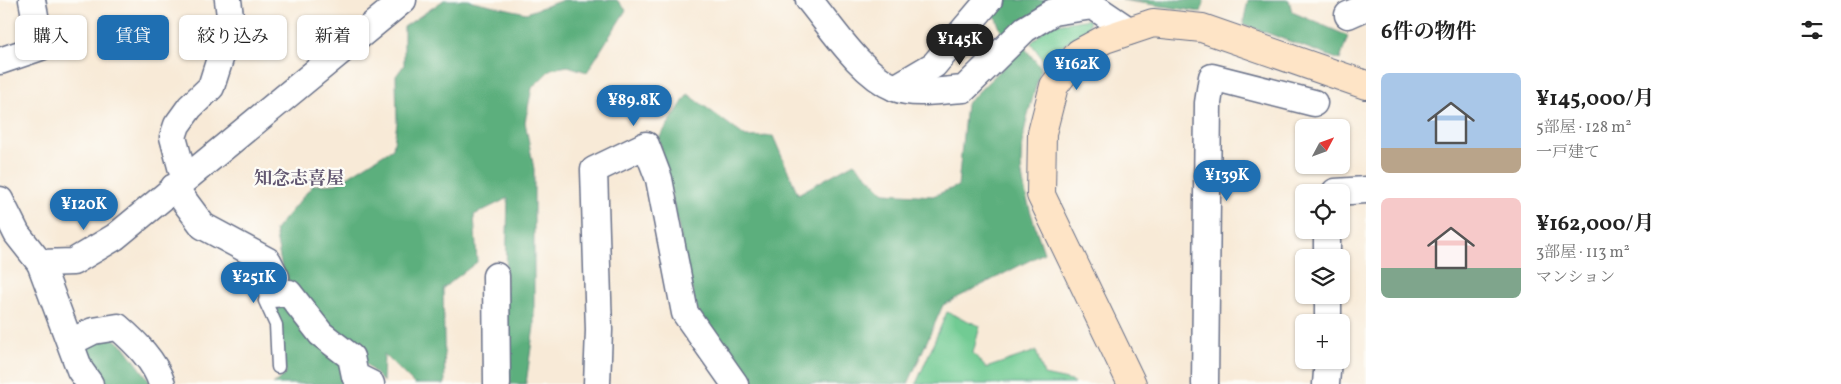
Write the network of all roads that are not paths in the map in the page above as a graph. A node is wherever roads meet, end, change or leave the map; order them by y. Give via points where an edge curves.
1 (32, 0) edge
2 (228, 0) edge
3 (402, 0) edge
4 (808, 0) edge
5 (988, 0) edge
6 (1130, 30) junction
7 (0, 61) edge
8 (1366, 85) edge
9 (895, 88) junction
10 (1314, 103) dead end
11 (179, 183) junction
12 (1366, 190) edge
13 (1350, 191) edge
14 (0, 200) edge
15 (40, 263) junction
16 (496, 276) dead end
17 (272, 294) junction
18 (71, 342) junction
19 (278, 367) dead end
20 (1327, 369) edge
21 (90, 384) edge
22 (162, 384) edge
23 (371, 384) edge
24 (497, 384) edge
25 (597, 384) edge
26 (735, 384) edge
27 (1132, 384) edge
28 (1205, 384) edge
29 (1326, 384) edge

1 - 7 street via 41,47
2 - 11 street via 231,24 211,87 190,107 173,137
3 - 11 street
4 - 9 street via 868,70
5 - 9 street via 934,65
6 - 8 street via 1152,23 1202,28
6 - 9 street via 1093,6 1053,12 1025,29 964,89 921,92
6 - 27 street via 1079,53 1054,86 1042,133 1041,195
10 - 28 street via 1212,77 1208,103
11 - 15 street via 115,237 73,262
11 - 17 street via 203,226 268,261 276,277
12 - 13 street
14 - 15 street via 17,234
15 - 18 street
16 - 24 street
17 - 19 lane via 265,300 276,325
17 - 23 street via 289,293 321,334 351,357 355,376
18 - 21 street via 80,370
18 - 22 street via 93,331 118,327 139,345
20 - 29 street
25 - 26 street via 599,330 594,170 646,145 659,179 685,312

